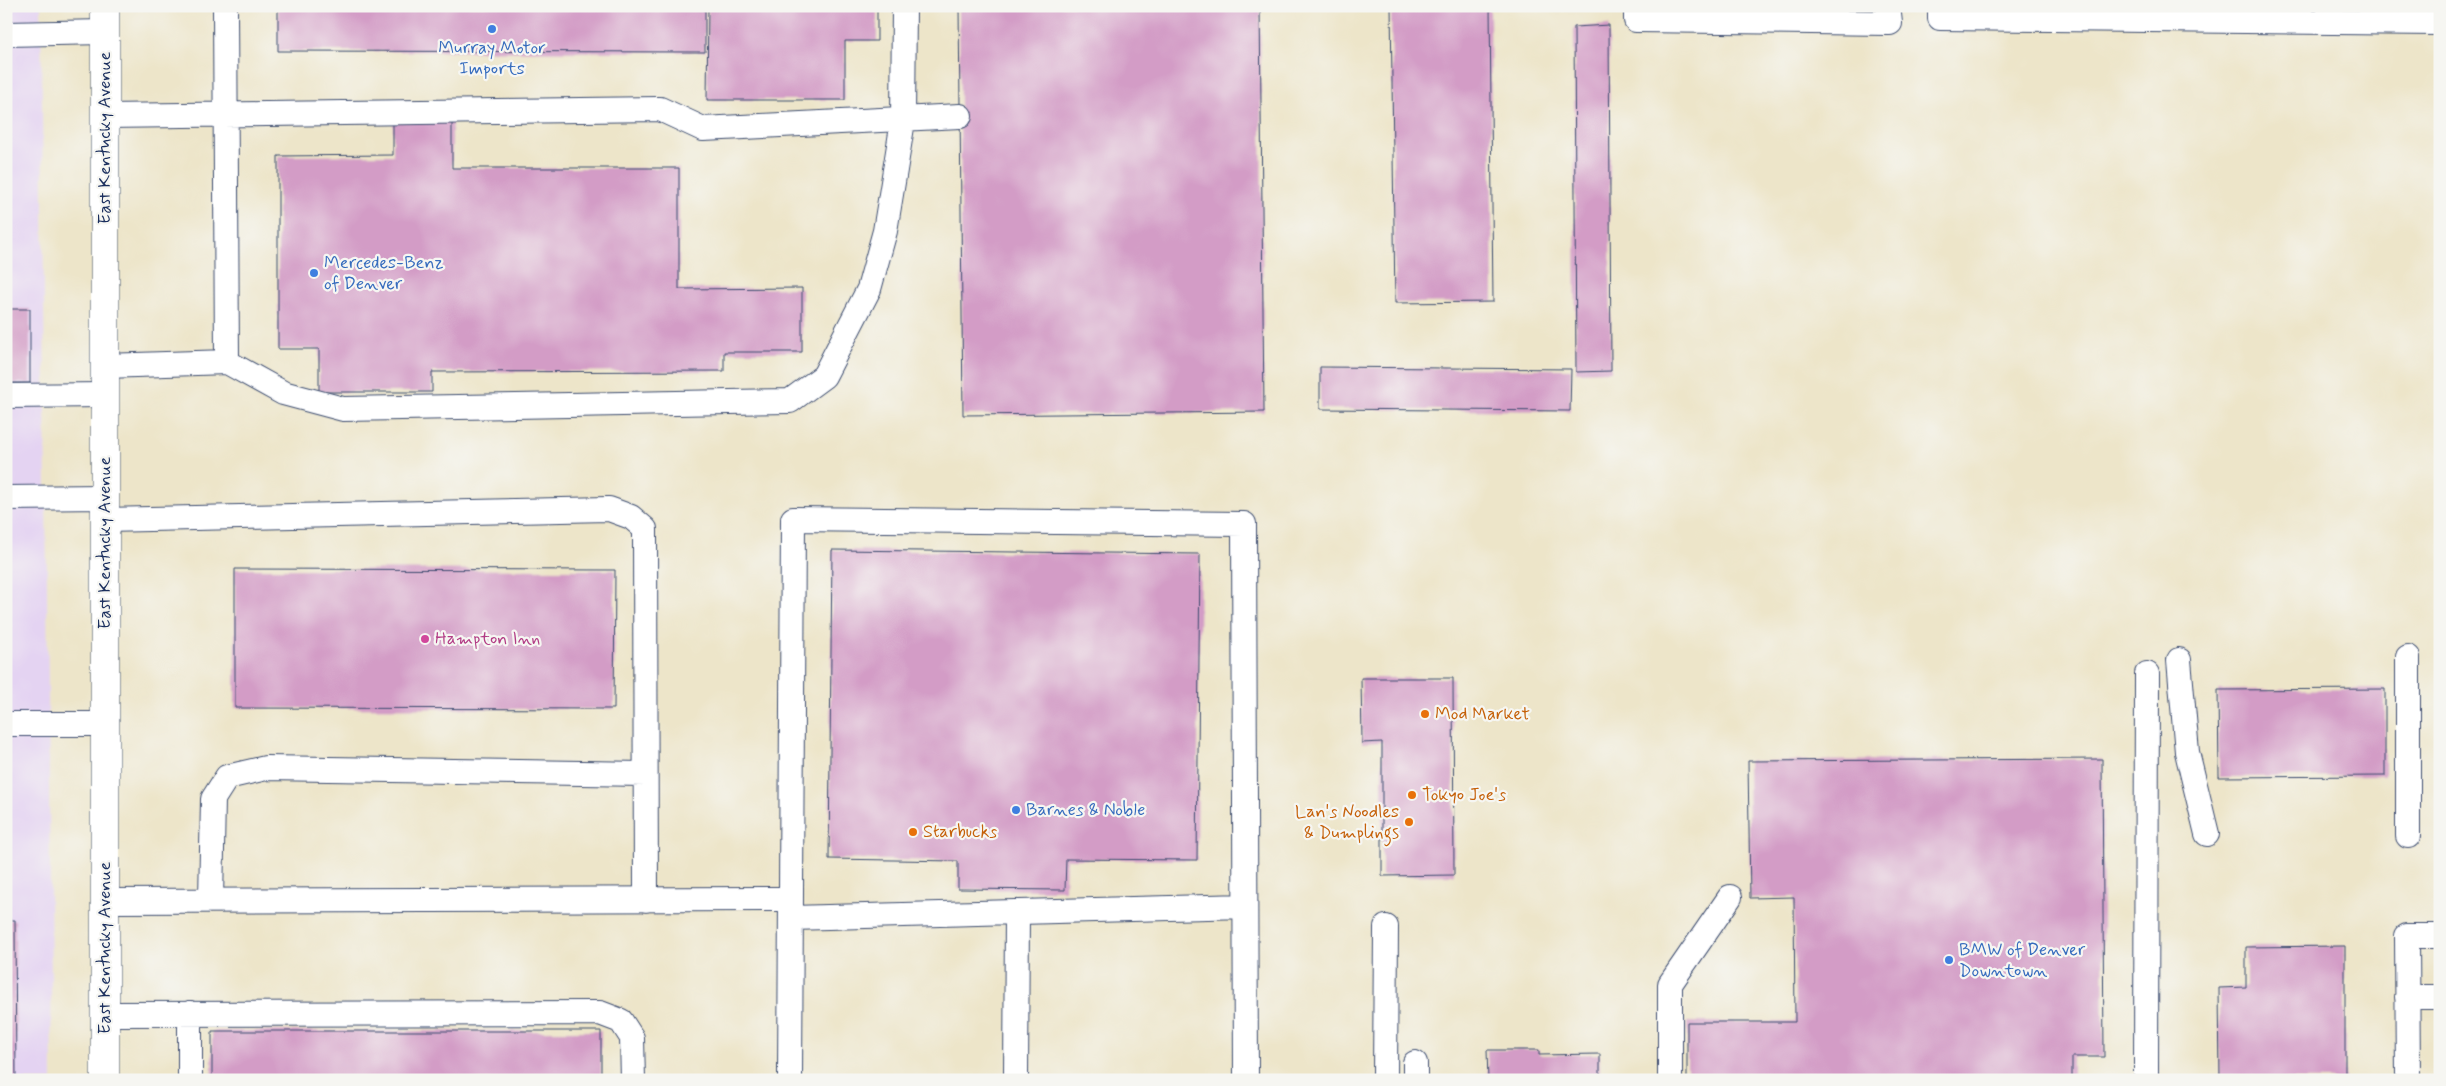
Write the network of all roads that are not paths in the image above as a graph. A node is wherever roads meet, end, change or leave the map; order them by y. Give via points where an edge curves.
1 (225, 6) edge
2 (904, 6) edge
3 (1636, 6) edge
4 (1888, 6) edge
5 (1940, 6) edge
6 (105, 19) edge
7 (2440, 23) edge
8 (6, 34) edge
9 (105, 116) junction
10 (226, 116) junction
11 (960, 116) dead end
12 (903, 120) junction
13 (227, 362) junction
14 (105, 366) junction
15 (105, 395) junction
16 (6, 396) edge
17 (6, 498) edge
18 (105, 508) junction
19 (2408, 657) dead end
20 (2179, 660) dead end
21 (2146, 674) dead end
22 (6, 724) edge
23 (105, 724) junction
24 (645, 774) junction
25 (2207, 834) dead end
26 (2408, 836) dead end
27 (1730, 897) dead end
28 (211, 900) junction
29 (646, 900) junction
30 (105, 901) junction
31 (1245, 906) junction
32 (791, 908) junction
33 (1017, 912) junction
34 (1386, 927) dead end
35 (2440, 936) edge
36 (2408, 997) junction
37 (2440, 997) edge
38 (190, 1013) junction
39 (105, 1014) junction
40 (105, 1080) edge
41 (190, 1080) edge
42 (633, 1080) edge
43 (790, 1080) edge
44 (1016, 1080) edge
45 (1246, 1080) edge
46 (1385, 1080) edge
47 (1670, 1080) edge
48 (2146, 1080) edge
49 (2408, 1080) edge

1 - 10 lane
2 - 12 lane
3 - 4 lane via 1636,20 1890,23
5 - 7 lane via 1940,18
6 - 8 lane
6 - 9 street, East Kentucky Avenue
9 - 10 lane
9 - 14 street, East Kentucky Avenue
10 - 12 lane via 660,109 703,129
10 - 13 lane
11 - 12 lane
12 - 13 lane via 885,231 869,289 824,376 790,401 343,409 283,393
13 - 14 lane
14 - 15 street, East Kentucky Avenue
15 - 16 lane
15 - 18 street, East Kentucky Avenue
17 - 18 lane
18 - 23 street, East Kentucky Avenue
18 - 24 lane via 609,509 631,517 645,529
19 - 26 lane
20 - 25 lane via 2187,752
21 - 48 lane
22 - 23 lane
23 - 30 street, East Kentucky Avenue
24 - 28 lane via 266,768 227,778 213,799
24 - 29 lane
27 - 47 lane via 1670,984
28 - 29 lane
28 - 30 lane
29 - 32 lane
30 - 39 street, East Kentucky Avenue
31 - 32 lane via 1244,524 793,519
31 - 33 lane
31 - 45 lane
32 - 33 lane
32 - 43 lane
33 - 44 lane
34 - 46 lane
35 - 36 lane via 2407,936
36 - 37 lane
36 - 49 lane
38 - 39 lane
38 - 41 lane
38 - 42 lane via 600,1013 621,1021 632,1038
39 - 40 street, East Kentucky Avenue

